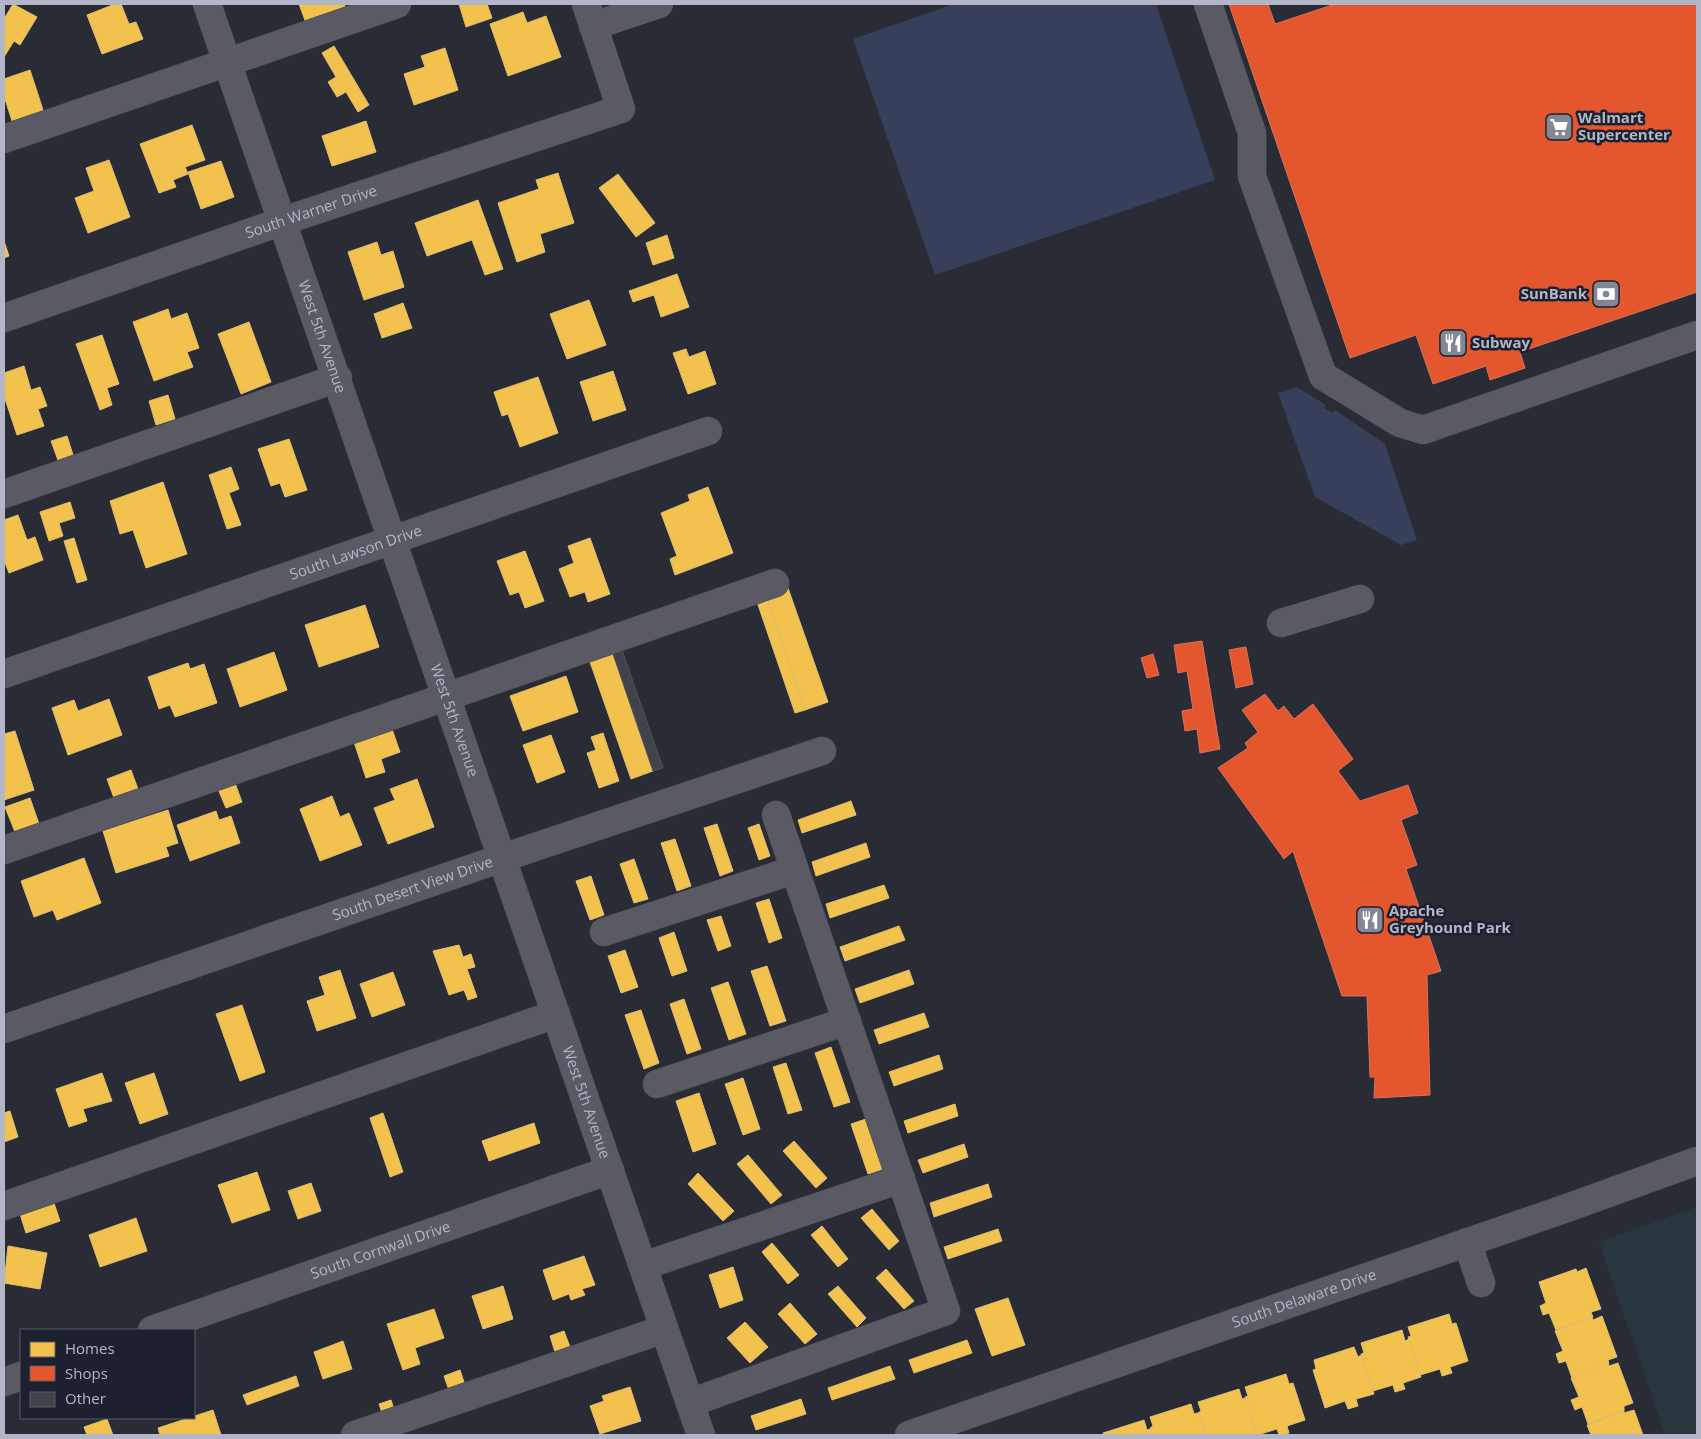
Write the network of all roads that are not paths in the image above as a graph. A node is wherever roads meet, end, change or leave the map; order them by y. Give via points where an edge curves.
1 (207, 4) edge
2 (397, 4) edge
3 (659, 4) edge
4 (1208, 4) edge
5 (590, 15) edge
6 (227, 61) junction
7 (4, 139) edge
8 (284, 221) junction
9 (4, 318) edge
10 (1697, 336) edge
11 (338, 378) junction
12 (708, 432) dead end
13 (4, 494) edge
14 (393, 540) junction
15 (775, 583) dead end
16 (1360, 599) dead end
17 (1281, 623) dead end
18 (4, 674) edge
19 (447, 696) junction
20 (822, 751) dead end
21 (776, 815) dead end
22 (4, 850) edge
23 (502, 858) junction
24 (794, 870) junction
25 (604, 932) dead end
26 (556, 1014) junction
27 (847, 1021) junction
28 (4, 1029) edge
29 (657, 1084) dead end
30 (1697, 1161) edge
31 (610, 1170) junction
32 (901, 1178) junction
33 (4, 1206) edge
34 (1467, 1242) junction
35 (643, 1266) junction
36 (1481, 1283) dead end
37 (155, 1329) edge
38 (664, 1329) junction
39 (20, 1376) edge
40 (4, 1382) edge
41 (690, 1403) junction
42 (355, 1435) edge
43 (700, 1435) edge
44 (909, 1435) edge

1 - 6 street, West 5th Avenue
2 - 6 street
3 - 5 street
4 - 10 street via 1252,133 1252,176 1323,376 1400,424 1423,430
5 - 8 street, South Warner Drive via 621,109
6 - 7 street
6 - 8 street, West 5th Avenue
8 - 9 street, South Warner Drive
8 - 11 street, West 5th Avenue
11 - 13 street
11 - 14 street, West 5th Avenue
12 - 14 street, South Lawson Drive
14 - 18 street, South Lawson Drive
14 - 19 street, West 5th Avenue
15 - 19 street
16 - 17 street
19 - 22 street
19 - 23 street, West 5th Avenue
20 - 23 street, South Desert View Drive
21 - 24 street
23 - 26 street, West 5th Avenue
23 - 28 street, South Desert View Drive
24 - 25 street
24 - 27 street
26 - 31 street, West 5th Avenue
26 - 33 street
27 - 29 street
27 - 32 street
30 - 34 street, South Delaware Drive
31 - 35 street, West 5th Avenue
31 - 37 street, South Cornwall Drive
32 - 35 street
32 - 41 street via 946,1311
34 - 36 street
34 - 44 street, South Delaware Drive
35 - 38 street, West 5th Avenue
38 - 41 street, West 5th Avenue
38 - 42 street
39 - 40 street
41 - 43 street, West 5th Avenue

